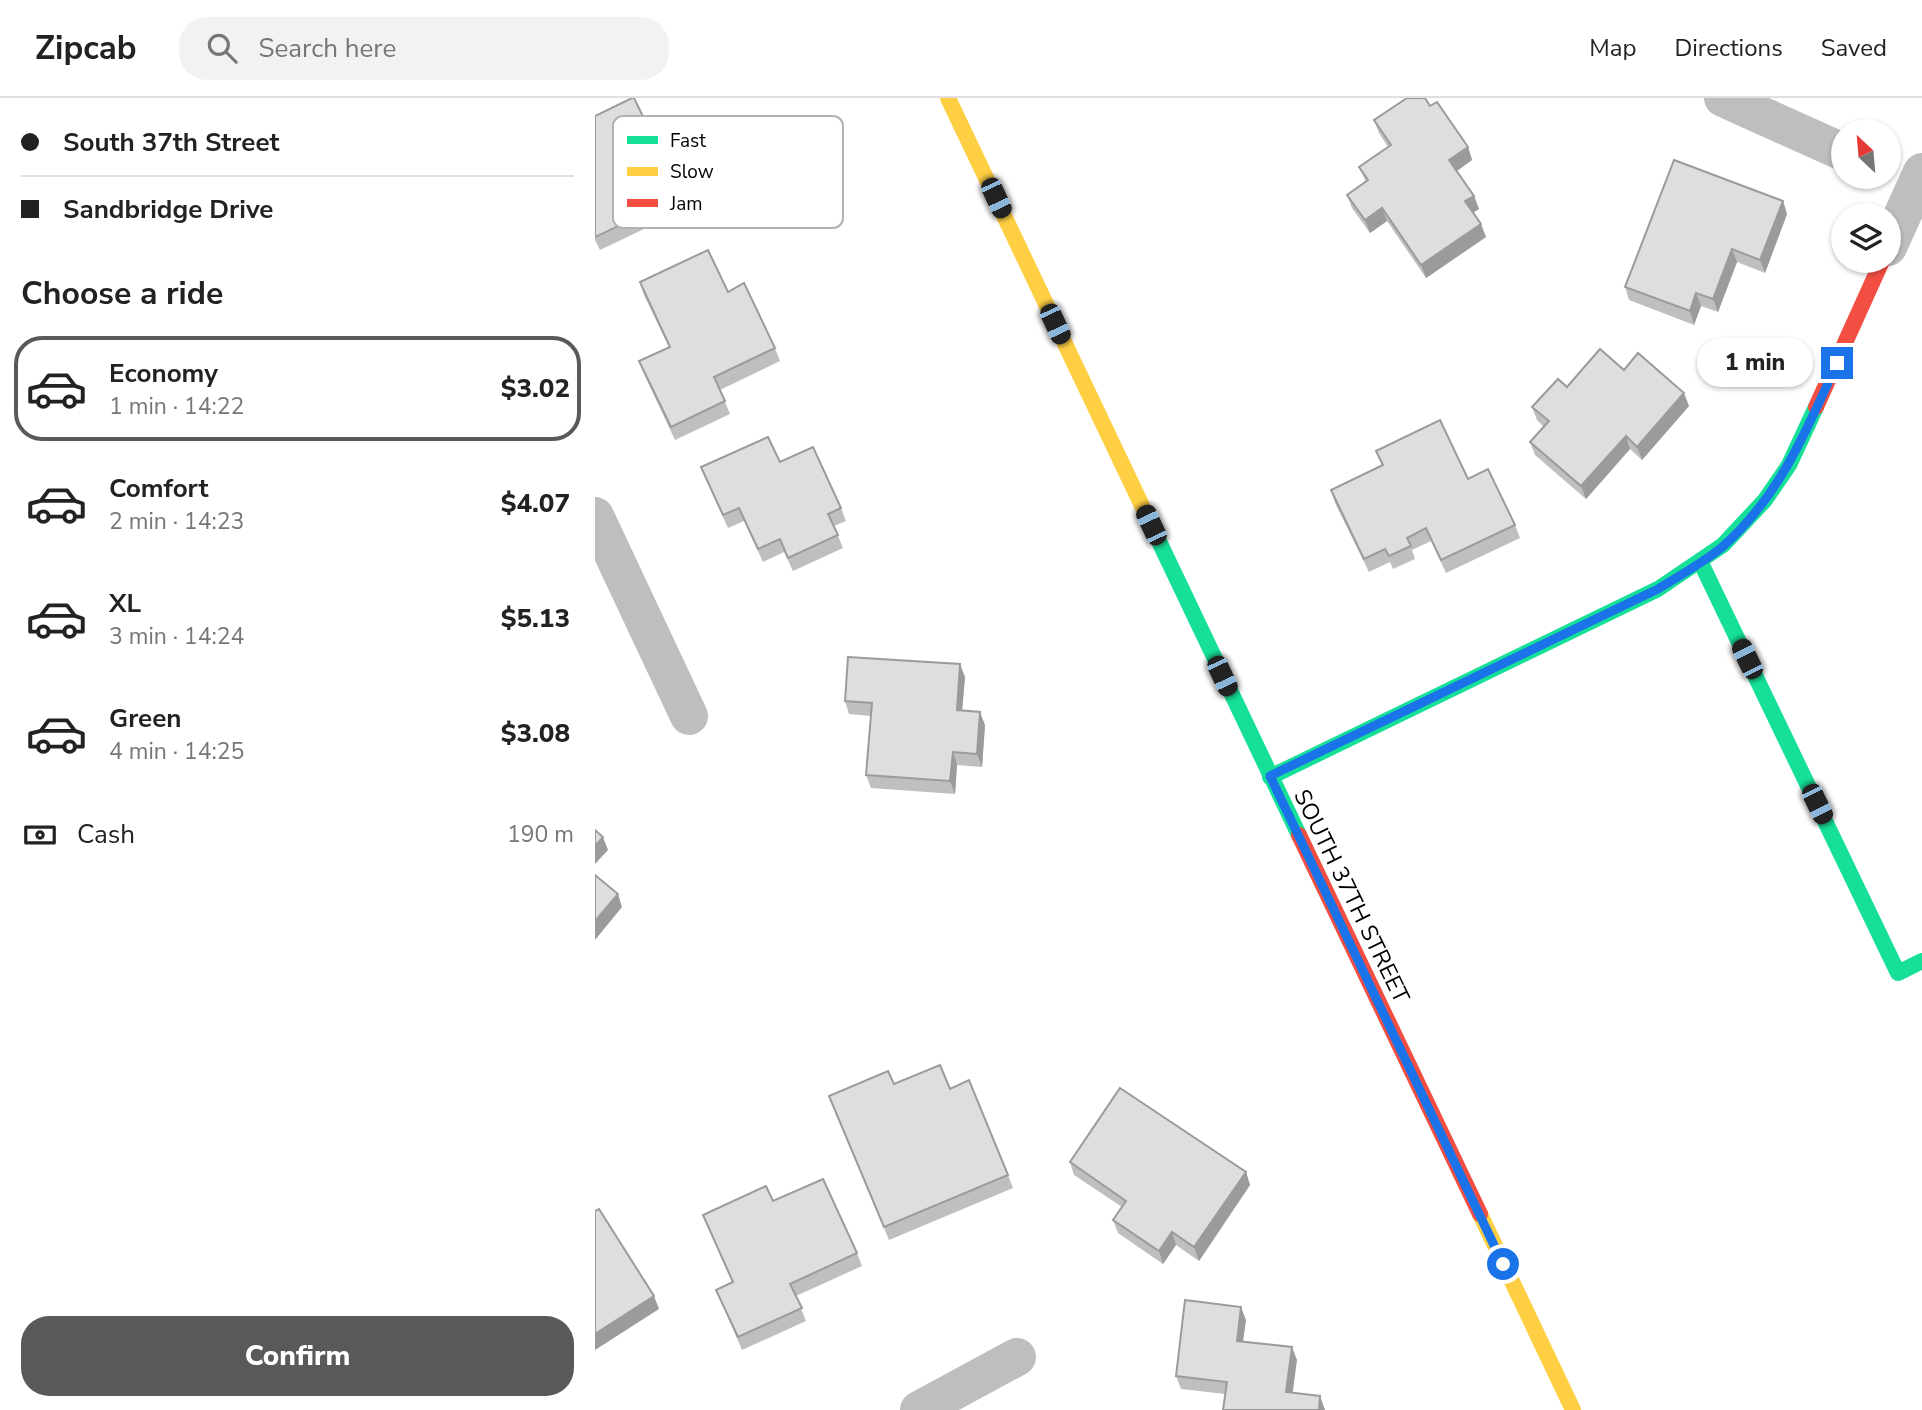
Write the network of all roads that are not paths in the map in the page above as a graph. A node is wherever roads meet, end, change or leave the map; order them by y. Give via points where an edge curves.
1 (948, 98) edge
2 (1723, 98) edge
3 (1831, 147) edge
4 (1909, 176) edge
5 (1901, 203) edge
6 (1877, 273) edge
7 (595, 516) edge
8 (1701, 563) junction
9 (689, 716) dead end
10 (1270, 776) junction
11 (1922, 961) edge
12 (1017, 1357) dead end
13 (919, 1410) edge
14 (1573, 1410) edge

1 - 10 street, SOUTH 37TH STREET
2 - 3 street
4 - 5 street
6 - 8 street via 1789,465 1765,500
7 - 9 street
8 - 10 street via 1658,589
8 - 11 street via 1898,973
10 - 14 street, SOUTH 37TH STREET
12 - 13 street

